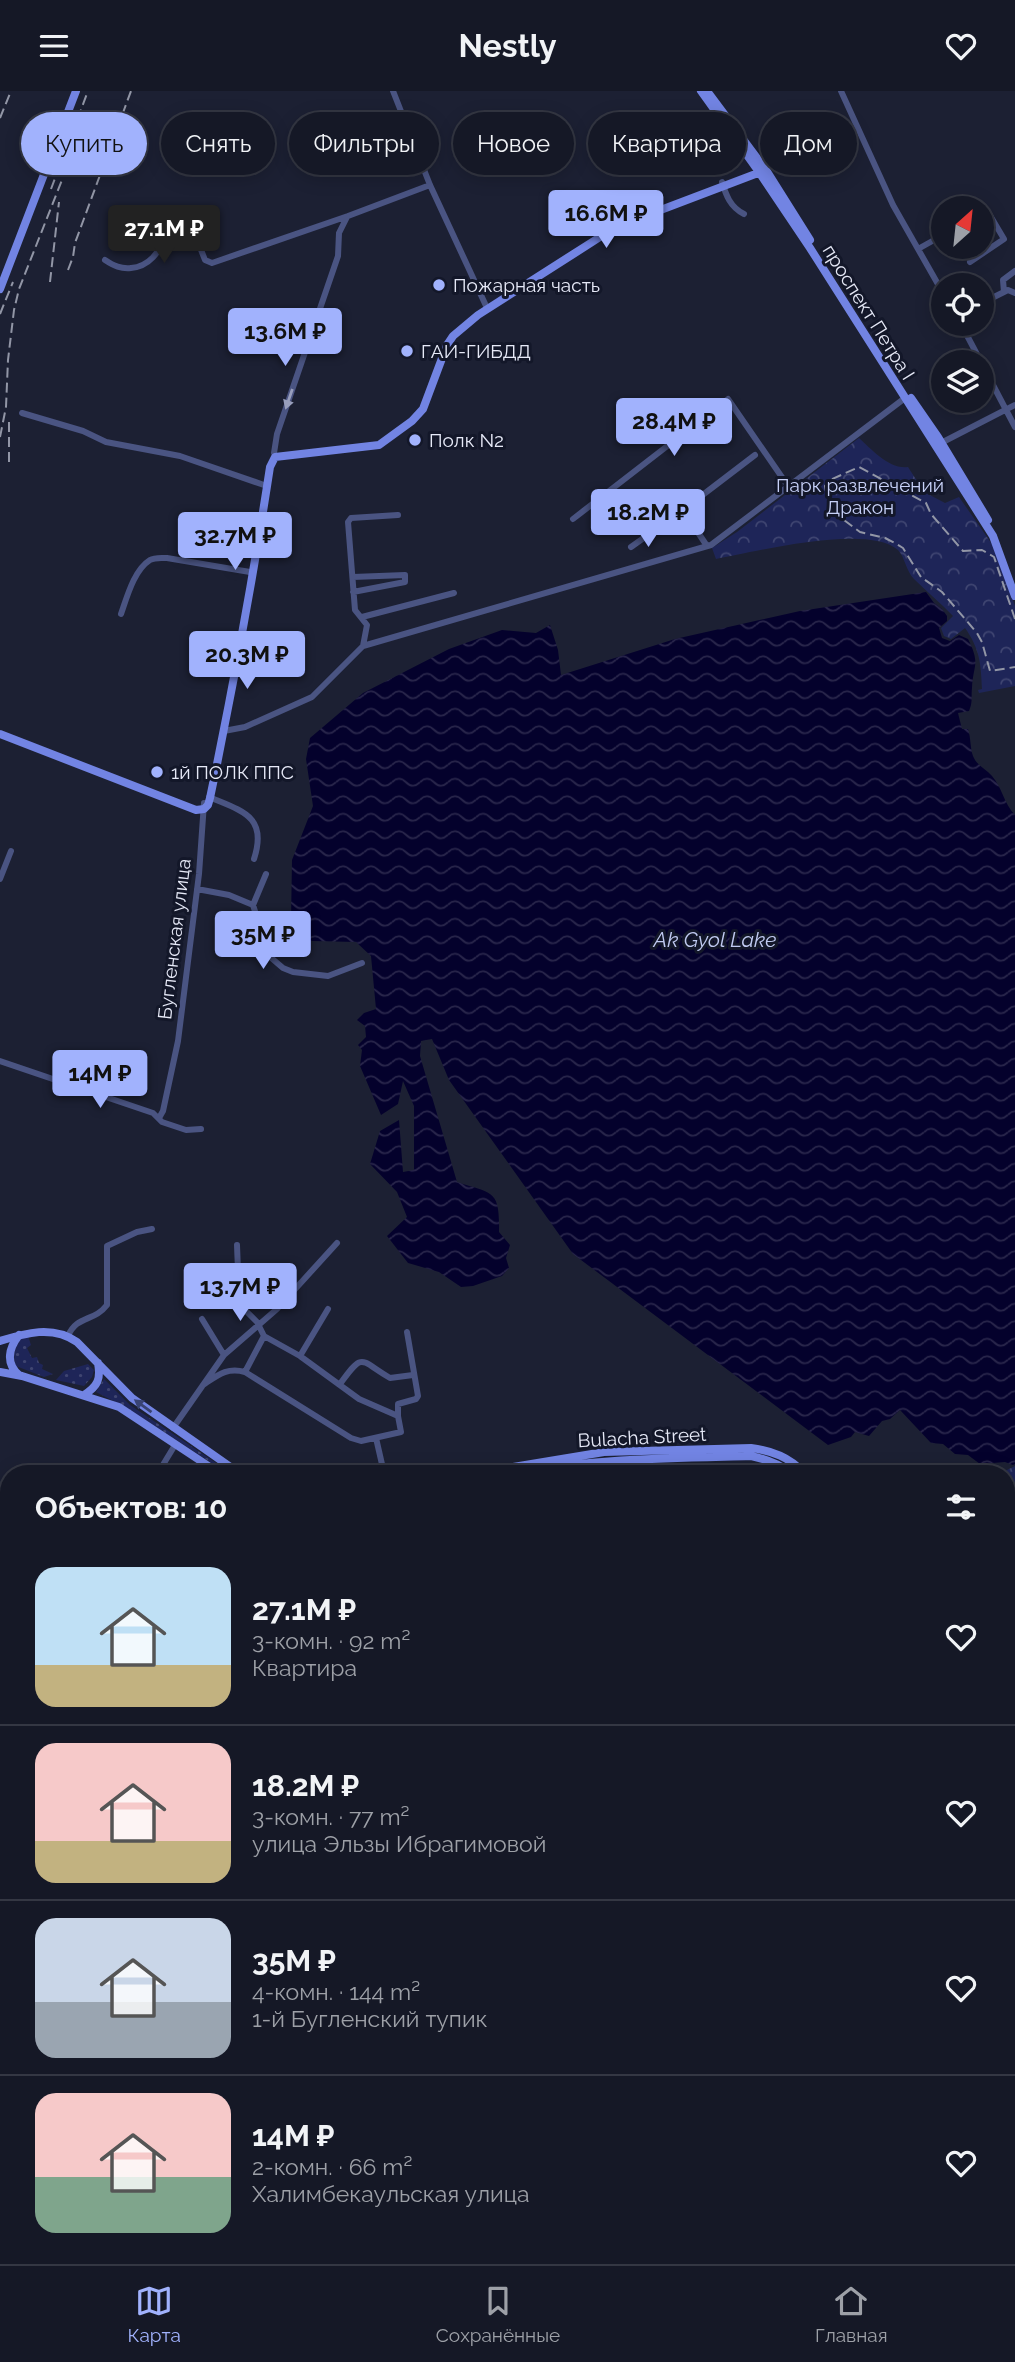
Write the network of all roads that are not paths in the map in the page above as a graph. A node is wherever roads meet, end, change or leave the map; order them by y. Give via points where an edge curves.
1 (73, 91) edge
2 (394, 91) edge
3 (701, 91) edge
4 (707, 91) edge
5 (841, 91) edge
6 (760, 168) edge
7 (760, 168) edge
8 (760, 169) edge
9 (765, 175) edge
10 (765, 175) edge
11 (723, 184) junction
12 (430, 185) junction
13 (744, 214) dead end
14 (348, 216) junction
15 (994, 223) edge
16 (931, 242) edge
17 (994, 247) edge
18 (918, 249) junction
19 (975, 259) edge
20 (105, 260) dead end
21 (970, 262) dead end
22 (1015, 271) edge
23 (932, 273) edge
24 (0, 274) edge
25 (0, 289) edge
26 (1004, 292) junction
27 (1015, 293) edge
28 (994, 297) edge
29 (486, 306) junction
30 (994, 388) edge
31 (905, 398) junction
32 (1015, 405) edge
33 (1005, 410) junction
34 (22, 413) dead end
35 (1015, 426) edge
36 (938, 444) junction
37 (274, 453) junction
38 (755, 455) dead end
39 (264, 485) junction
40 (788, 486) junction
41 (683, 510) junction
42 (398, 515) dead end
43 (573, 519) dead end
44 (707, 546) junction
45 (631, 547) dead end
46 (250, 572) junction
47 (353, 577) junction
48 (1015, 580) edge
49 (354, 592) junction
50 (454, 593) dead end
51 (1015, 596) edge
52 (121, 614) dead end
53 (362, 617) junction
54 (363, 646) junction
55 (224, 731) junction
56 (0, 732) edge
57 (206, 801) junction
58 (11, 851) dead end
59 (254, 859) dead end
60 (266, 874) dead end
61 (0, 879) edge
62 (197, 889) junction
63 (253, 905) junction
64 (362, 963) dead end
65 (0, 1061) edge
66 (159, 1118) junction
67 (201, 1129) dead end
68 (152, 1229) dead end
69 (337, 1243) dead end
70 (237, 1245) dead end
71 (265, 1270) dead end
72 (291, 1292) junction
73 (328, 1309) dead end
74 (202, 1318) dead end
75 (259, 1326) junction
76 (407, 1332) dead end
77 (19, 1335) junction
78 (68, 1336) junction
79 (264, 1336) junction
80 (0, 1341) edge
81 (224, 1356) junction
82 (300, 1356) junction
83 (98, 1363) junction
84 (0, 1372) edge
85 (245, 1372) junction
86 (413, 1375) junction
87 (22, 1376) junction
88 (340, 1384) junction
89 (203, 1385) junction
90 (84, 1395) junction
91 (398, 1416) junction
92 (173, 1428) junction
93 (376, 1438) junction
94 (175, 1445) junction
95 (163, 1465) edge
96 (206, 1465) edge
97 (227, 1465) edge
98 (382, 1465) edge
99 (545, 1465) edge
100 (563, 1465) edge
101 (780, 1465) edge
102 (795, 1465) edge

1 - 24 main road
1 - 25 main road
2 - 12 street
3 - 6 main road, проспект Петра I
4 - 7 main road, проспект Петра I
5 - 18 street
8 - 11 main road
9 - 31 main road, проспект Петра I
10 - 36 main road, проспект Петра I
11 - 13 street via 728,199
11 - 29 main road via 614,226
12 - 14 street
12 - 29 street
14 - 20 street via 208,263 188,219 176,222 147,264 121,268
14 -> 37 street via 339,233 340,249
15 - 17 street via 1004,240
16 - 18 street
18 - 23 street
19 - 21 street
22 - 26 street via 1003,280
26 - 27 street
26 - 28 street
29 - 37 main road via 446,340 420,409 379,442
29 - 55 main road via 447,345 420,413 379,445 272,460
30 - 33 street
31 - 36 main road, проспект Петра I
31 - 40 street
32 - 33 street
33 - 35 street
33 - 36 street
34 - 39 street via 106,442 180,456
36 - 48 main road, проспект Петра I via 996,534
36 - 51 main road, проспект Петра I via 993,536
37 - 39 main road via 266,461
38 - 41 street
39 - 46 main road
40 - 43 street via 728,399
40 - 44 street
41 - 44 street
41 - 45 street
42 - 47 street via 349,520
44 - 54 street
46 - 52 street via 155,558 135,579
46 - 57 main road
47 - 49 street
47 - 49 street via 405,575 405,582
49 - 53 street via 355,610
50 - 53 street
53 - 54 street via 368,625
54 - 55 street via 312,697 245,727
55 - 57 main road
56 - 57 main road via 192,803
57 - 59 street via 247,813 259,832
57 - 62 street, Бугленская улица
58 - 61 street
60 - 63 street
62 - 63 street
62 - 66 street, Бугленская улица via 178,1041
63 - 64 street via 269,956 283,968 328,976
65 - 66 street
66 - 67 street via 186,1130
68 - 78 street via 107,1247 107,1305 99,1314 75,1324
69 - 72 street
70 - 75 street via 238,1271 232,1289
71 - 72 street
72 - 75 street
73 - 82 street
74 - 81 street
75 - 79 street
75 - 81 street
76 - 86 street
77 - 78 main road
77 - 80 main road
77 - 87 main road via 11,1347 10,1361
78 - 83 main road
79 - 82 street
79 - 85 street
81 - 89 street
82 - 88 street
83 - 90 main road via 99,1380
92 -> 83 main road via 126,1393
84 - 87 main road
85 - 89 street via 225,1371
85 - 93 street via 339,1432 361,1441
86 - 88 street via 390,1378 360,1361
86 - 91 street via 418,1398 398,1403
87 - 90 main road
88 - 91 street via 359,1399
89 - 92 street
90 - 94 main road via 119,1407
91 - 93 street via 400,1433
92 - 97 main road
93 - 98 street
94 - 95 street
94 - 96 main road
99 - 102 main road, Bulacha Street via 604,1452 751,1447 771,1451
100 - 101 main road, Bulacha Street via 614,1459 751,1456

